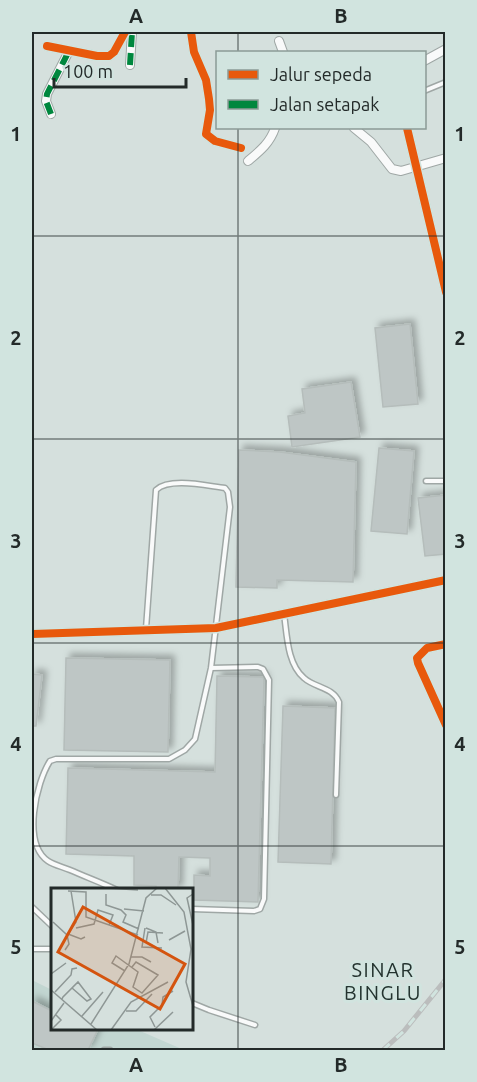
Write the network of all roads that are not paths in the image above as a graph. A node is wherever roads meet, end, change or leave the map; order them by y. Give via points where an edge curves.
1 (125, 32) edge
2 (132, 32) edge
3 (191, 32) edge
4 (279, 41) dead end
5 (47, 46) dead end
6 (446, 49) edge
7 (69, 51) junction
8 (283, 51) edge
9 (426, 60) edge
10 (130, 65) dead end
11 (446, 82) edge
12 (426, 90) edge
13 (51, 114) dead end
14 (275, 129) edge
15 (355, 129) edge
16 (407, 129) edge
17 (241, 147) dead end
18 (446, 158) edge
19 (248, 161) dead end
20 (416, 167) junction
21 (446, 292) edge
22 (426, 481) dead end
23 (446, 481) edge
24 (446, 580) edge
25 (284, 613) junction
26 (216, 627) junction
27 (146, 629) junction
28 (32, 634) edge
29 (446, 644) edge
30 (211, 668) junction
31 (446, 725) edge
32 (336, 795) dead end
33 (112, 888) edge
34 (32, 907) edge
35 (194, 909) edge
36 (51, 925) edge
37 (32, 949) edge
38 (51, 949) edge
39 (194, 1004) edge
40 (255, 1025) dead end
41 (104, 1050) edge
42 (110, 1050) edge

1 - 7 street via 109,56
2 - 10 street
3 - 17 street via 209,99 206,134 215,141
4 - 8 street
5 - 7 street
6 - 9 street
7 - 13 street via 47,94
11 - 12 lane
14 - 19 street via 262,149
15 - 20 street via 392,169
16 - 20 street
18 - 20 street
20 - 21 street
22 - 23 lane
24 - 25 street
25 - 26 street
25 - 32 lane via 290,652 299,672 303,678 335,694 339,702
26 - 27 street
26 - 27 lane via 230,507 228,492 225,488 172,482 160,486 154,497
26 - 30 lane
27 - 28 street
29 - 31 street via 427,648 417,658
30 - 33 lane via 195,739 185,750 169,759 56,759 50,760 45,769 33,820 39,851 48,861
30 - 35 lane via 258,667 269,680 264,899 260,909 254,911
34 - 36 lane
37 - 38 lane
39 - 40 lane
41 - 42 lane

